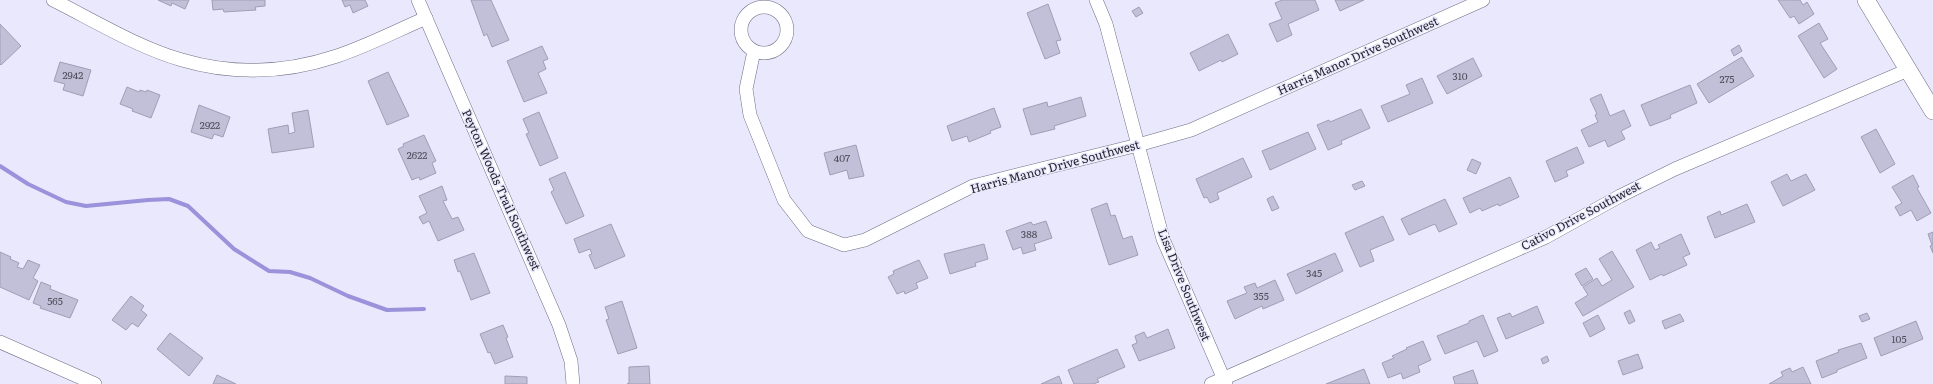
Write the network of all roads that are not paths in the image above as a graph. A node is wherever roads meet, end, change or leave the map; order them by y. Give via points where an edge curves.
1 (53, 0) edge
2 (418, 0) edge
3 (1096, 0) edge
4 (1483, 0) edge
5 (1866, 0) edge
6 (426, 18) junction
7 (754, 51) dead end
8 (1908, 70) junction
9 (1933, 111) edge
10 (1138, 146) junction
11 (0, 342) edge
12 (1224, 381) edge
13 (95, 384) edge
14 (573, 384) edge
15 (1211, 384) edge

1 - 6 street via 148,48 181,60 214,68 249,71 286,68 338,56
2 - 6 street, Peyton Woods Trail Southwest
3 - 10 street, Lisa Drive Southwest via 1106,24
4 - 10 street, Harris Manor Drive Southwest via 1191,130
5 - 8 street
6 - 14 street, Peyton Woods Trail Southwest via 559,325 571,361
7 - 10 street, Harris Manor Drive Southwest via 746,89 750,115 784,200 808,231 844,245 865,240 973,186
8 - 9 street
8 - 12 street, Cativo Drive Southwest via 1675,169 1546,237
10 - 12 street, Lisa Drive Southwest via 1163,239
11 - 13 street
12 - 15 street, Cativo Drive Southwest

